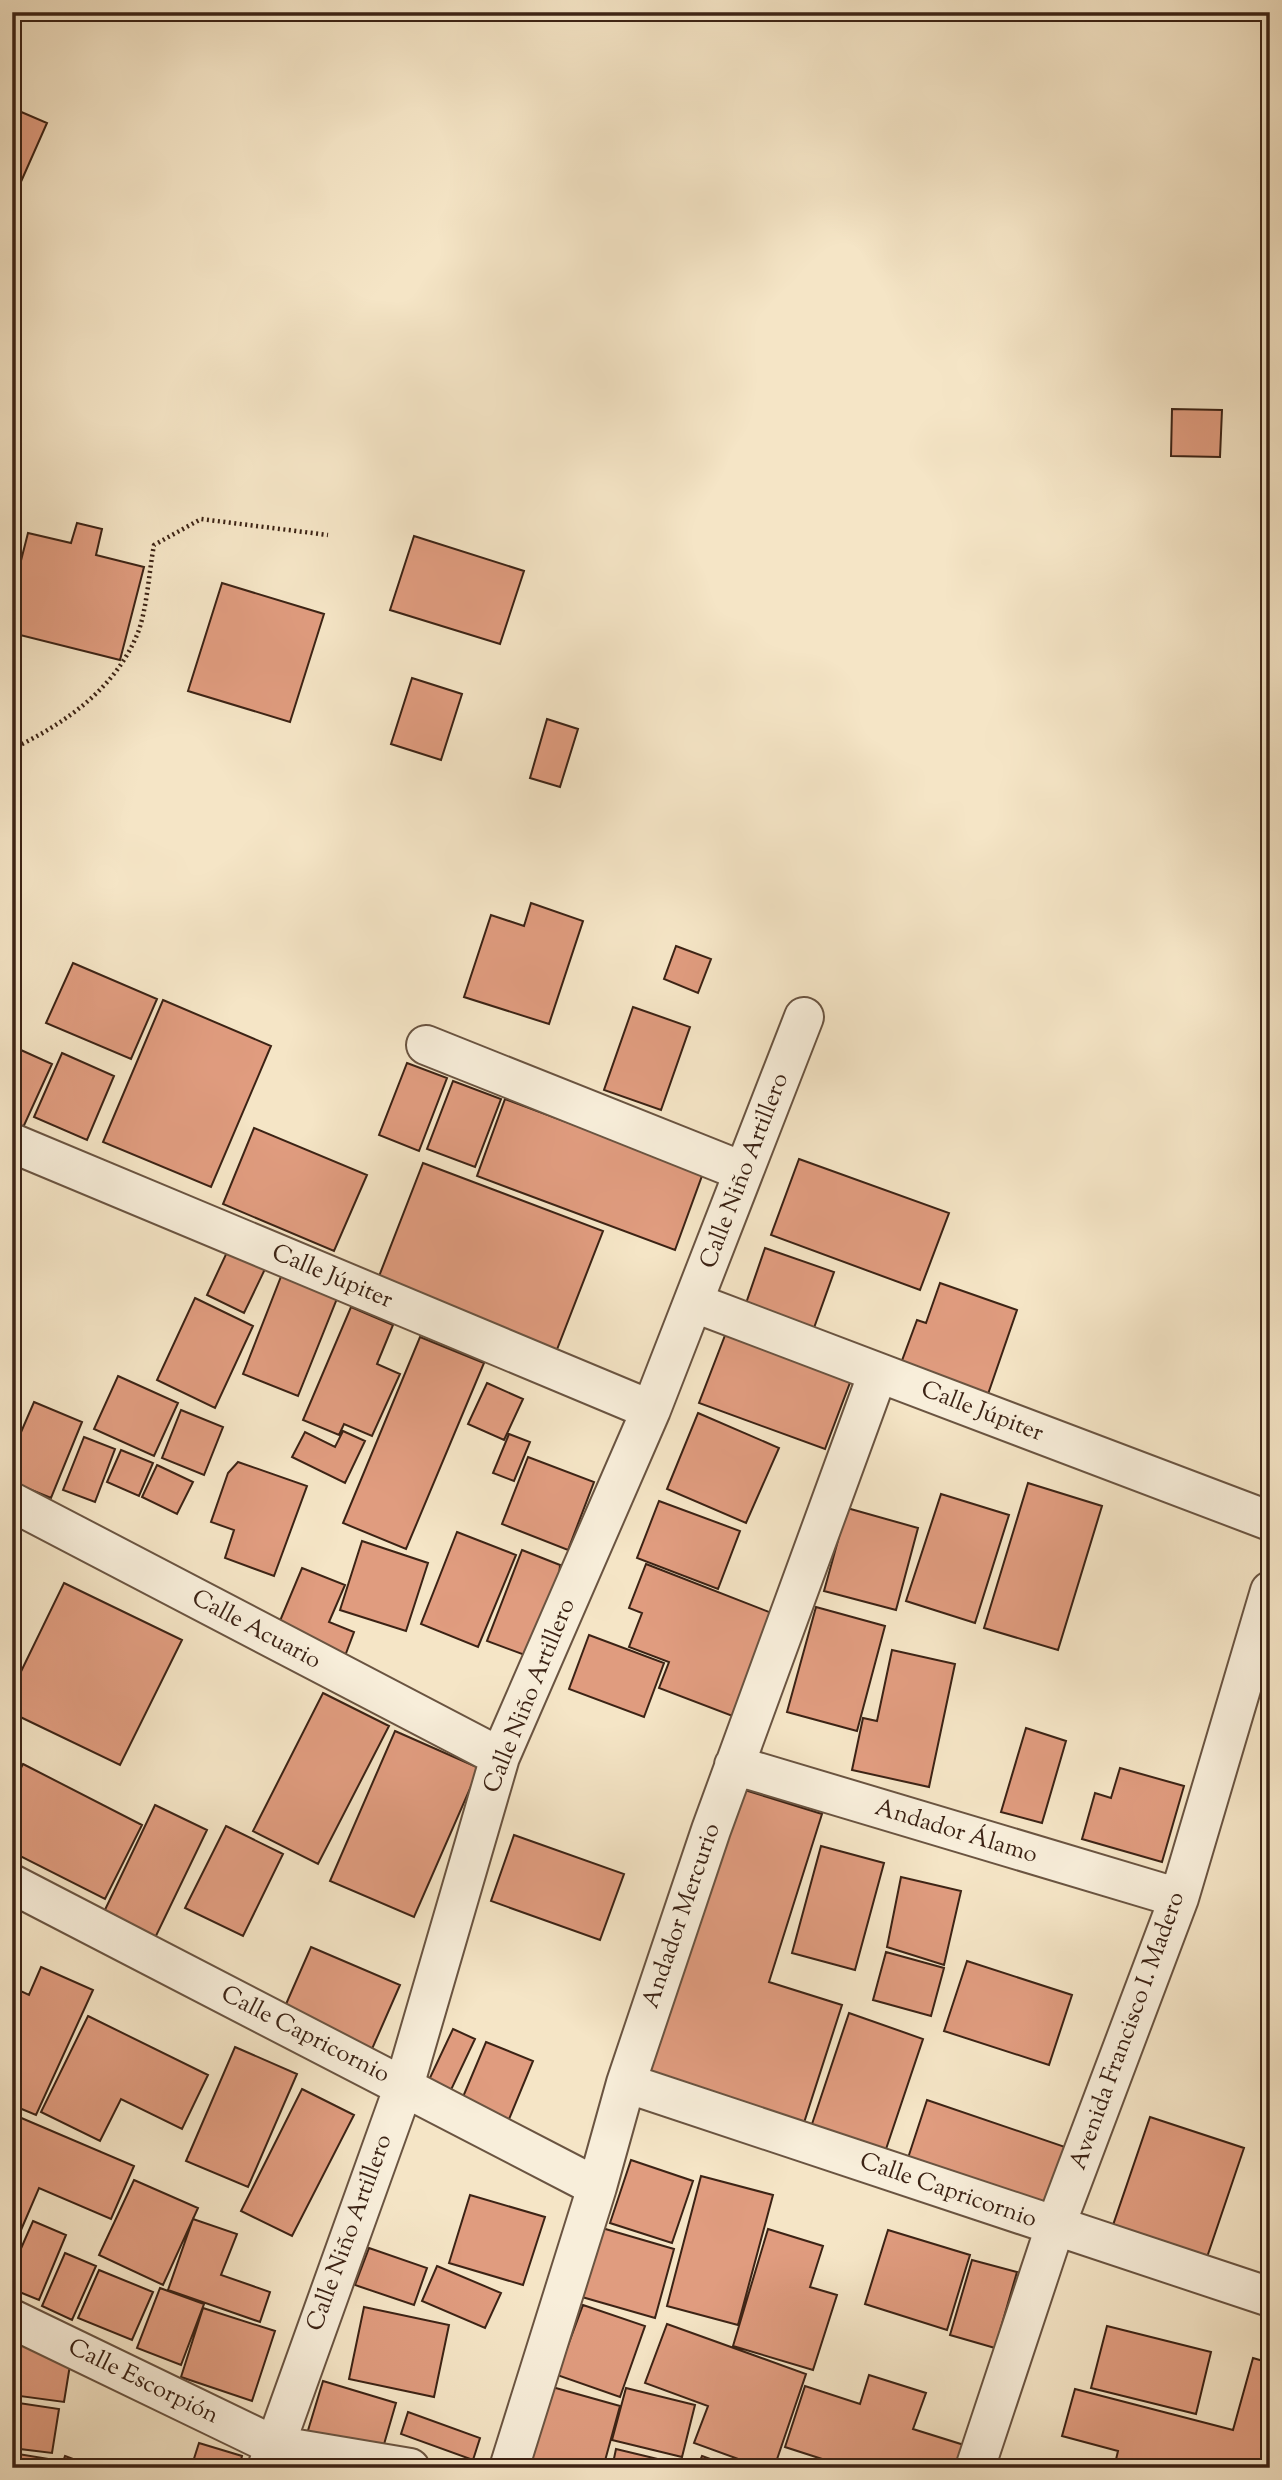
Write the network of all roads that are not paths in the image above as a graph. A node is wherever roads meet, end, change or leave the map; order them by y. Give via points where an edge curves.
1 (804, 1017) dead end
2 (426, 1045) dead end
3 (12, 1143) edge
4 (742, 1171) junction
5 (695, 1303) junction
6 (877, 1373) junction
7 (651, 1410) junction
8 (12, 1502) edge
9 (1270, 1521) edge
10 (1270, 1591) edge
11 (500, 1757) junction
12 (734, 1765) junction
13 (12, 1884) edge
14 (1179, 1898) junction
15 (626, 2083) junction
16 (404, 2085) junction
17 (597, 2188) junction
18 (1055, 2227) junction
19 (1270, 2297) edge
20 (12, 2319) edge
21 (270, 2457) edge
22 (410, 2468) edge
23 (509, 2468) edge
24 (975, 2468) edge

1 - 4 street, Calle Niño Artillero
2 - 4 street
3 - 7 street, Calle Júpiter
4 - 5 street, Calle Niño Artillero
5 - 6 street, Calle Júpiter
5 - 7 street, Calle Niño Artillero
6 - 9 street, Calle Júpiter
6 - 12 street, Andador Mercurio
7 - 11 street, Calle Niño Artillero
8 - 11 street, Calle Acuario
10 - 14 street, Avenida Francisco I. Madero
11 - 16 street, Calle Niño Artillero
12 - 14 street, Andador Álamo
12 - 15 street, Andador Mercurio
13 - 16 street, Calle Capricornio
14 - 18 street, Avenida Francisco I. Madero
15 - 17 street, Andador Mercurio
15 - 18 street, Calle Capricornio
16 - 17 street, Calle Capricornio
16 - 21 street, Calle Niño Artillero
17 - 23 street, Andador Mercurio
18 - 19 street, Calle Capricornio
18 - 24 street, Avenida Francisco I. Madero
20 - 21 street, Calle Escorpión
21 - 22 street, Calle Escorpión

